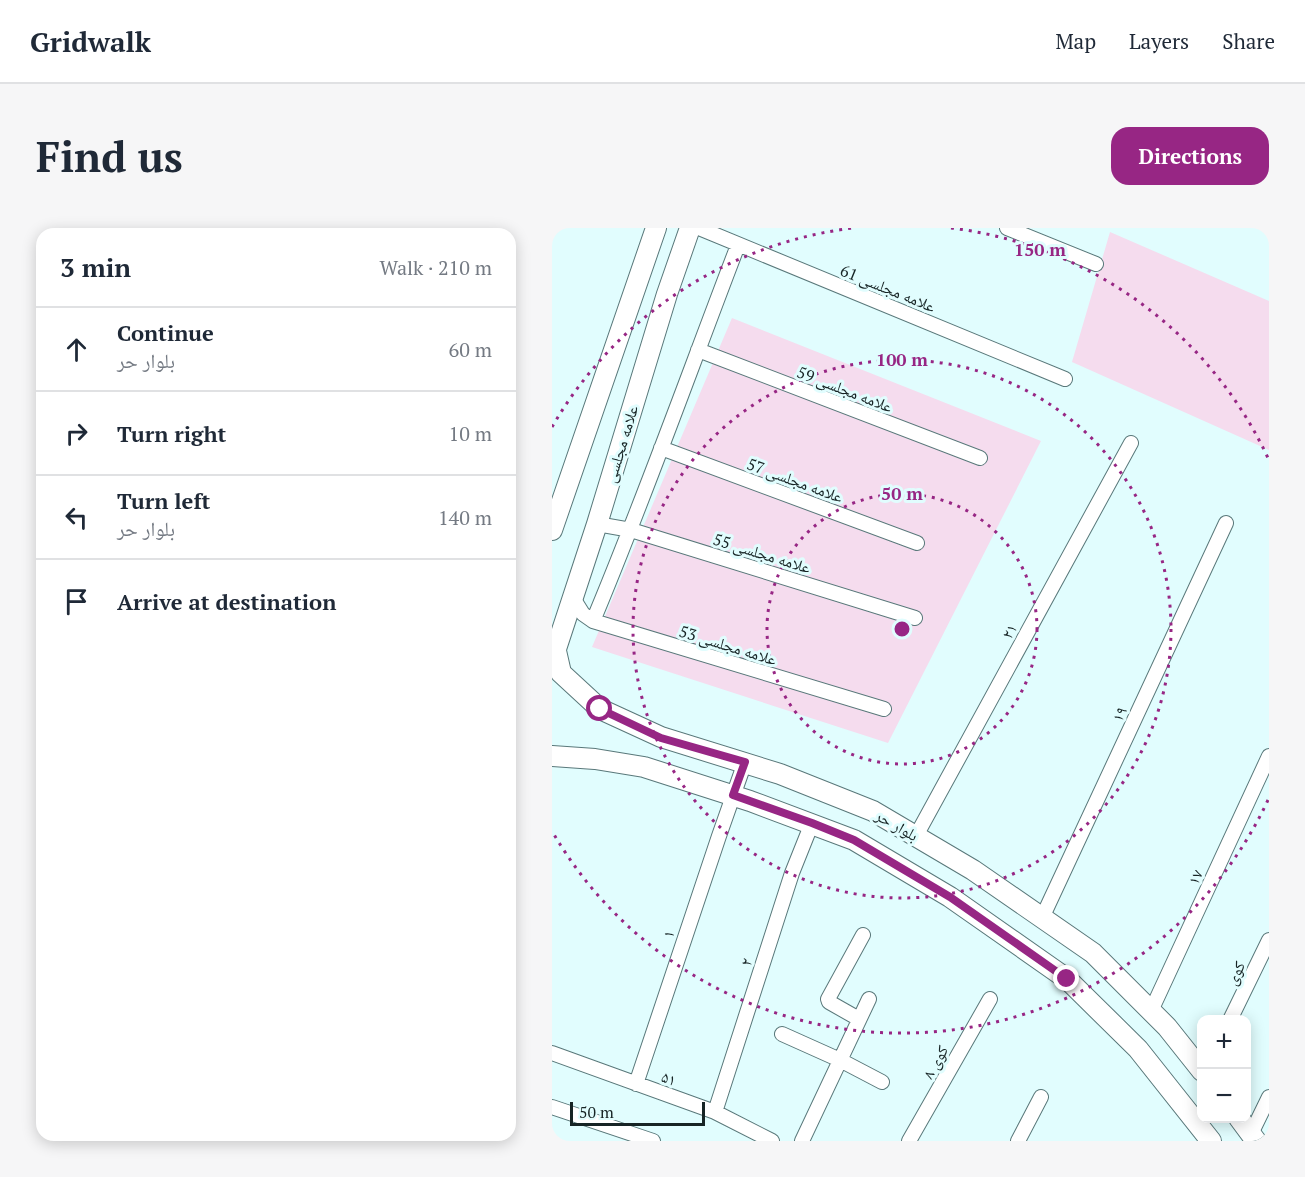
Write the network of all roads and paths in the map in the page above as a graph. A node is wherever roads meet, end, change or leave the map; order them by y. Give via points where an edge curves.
1 (656, 228) edge
2 (690, 228) edge
3 (699, 228) edge
4 (1007, 228) edge
5 (738, 245) junction
6 (1096, 264) dead end
7 (698, 350) junction
8 (1065, 379) dead end
9 (1131, 443) dead end
10 (661, 448) junction
11 (980, 458) dead end
12 (1226, 523) dead end
13 (597, 524) junction
14 (552, 530) edge
15 (631, 530) junction
16 (917, 543) dead end
17 (573, 598) junction
18 (915, 618) dead end
19 (593, 621) junction
20 (554, 656) edge
21 (884, 709) dead end
22 (552, 756) edge
23 (1269, 756) edge
24 (745, 762) junction
25 (733, 795) junction
26 (812, 823) junction
27 (916, 836) junction
28 (1042, 918) junction
29 (862, 936) dead end
30 (1269, 940) edge
31 (869, 999) dead end
32 (990, 999) dead end
33 (1151, 1011) junction
34 (1232, 1015) edge
35 (859, 1019) junction
36 (782, 1034) dead end
37 (552, 1053) edge
38 (840, 1060) junction
39 (1200, 1069) edge
40 (882, 1082) dead end
41 (636, 1084) junction
42 (1041, 1097) dead end
43 (1269, 1097) edge
44 (552, 1107) edge
45 (715, 1112) junction
46 (1242, 1123) edge
47 (1254, 1138) edge
48 (653, 1141) edge
49 (772, 1141) edge
50 (802, 1141) edge
51 (909, 1141) edge
52 (1018, 1141) edge
53 (1211, 1141) edge

1 - 14 main road
2 - 13 main road, علامه مجلسی
3 - 5 street, علامه مجلسی 61
4 - 6 street
5 - 7 street
5 - 8 street, علامه مجلسی 61
7 - 10 street
7 - 11 street, علامه مجلسی 59
9 - 27 street, ۲۱
10 - 15 street
10 - 16 street, علامه مجلسی 57
12 - 28 street, ۱۹
13 - 15 street, علامه مجلسی 55
13 - 17 main road, علامه مجلسی
15 - 18 street, علامه مجلسی 55
15 - 19 street
17 - 19 street
17 - 20 main road, علامه مجلسی
19 - 21 street, علامه مجلسی 53
20 - 24 main road, بلوار حر via 561,674 600,709 661,738
22 - 25 main road via 644,767
23 - 33 street, ۱۷
24 - 25 street, ۱
24 - 27 main road, بلوار حر via 873,811
25 - 26 main road
25 - 41 street, ۱
26 - 45 street, ۲ via 792,873
26 - 53 main road via 854,840 950,897 1067,979 1138,1049
27 - 28 main road, بلوار حر
28 - 33 main road, بلوار حر via 1093,953
29 - 35 street via 828,999
30 - 34 street, کوی
31 - 35 street
32 - 51 street, کوی ۸
33 - 39 main road, بلوار حر
35 - 38 street
36 - 38 street
37 - 41 street, ۵۱
38 - 40 street
38 - 50 street
41 - 45 street, ۵۱
42 - 52 street
43 - 47 street
44 - 48 street
45 - 49 street, ۵۱
46 - 47 main road

